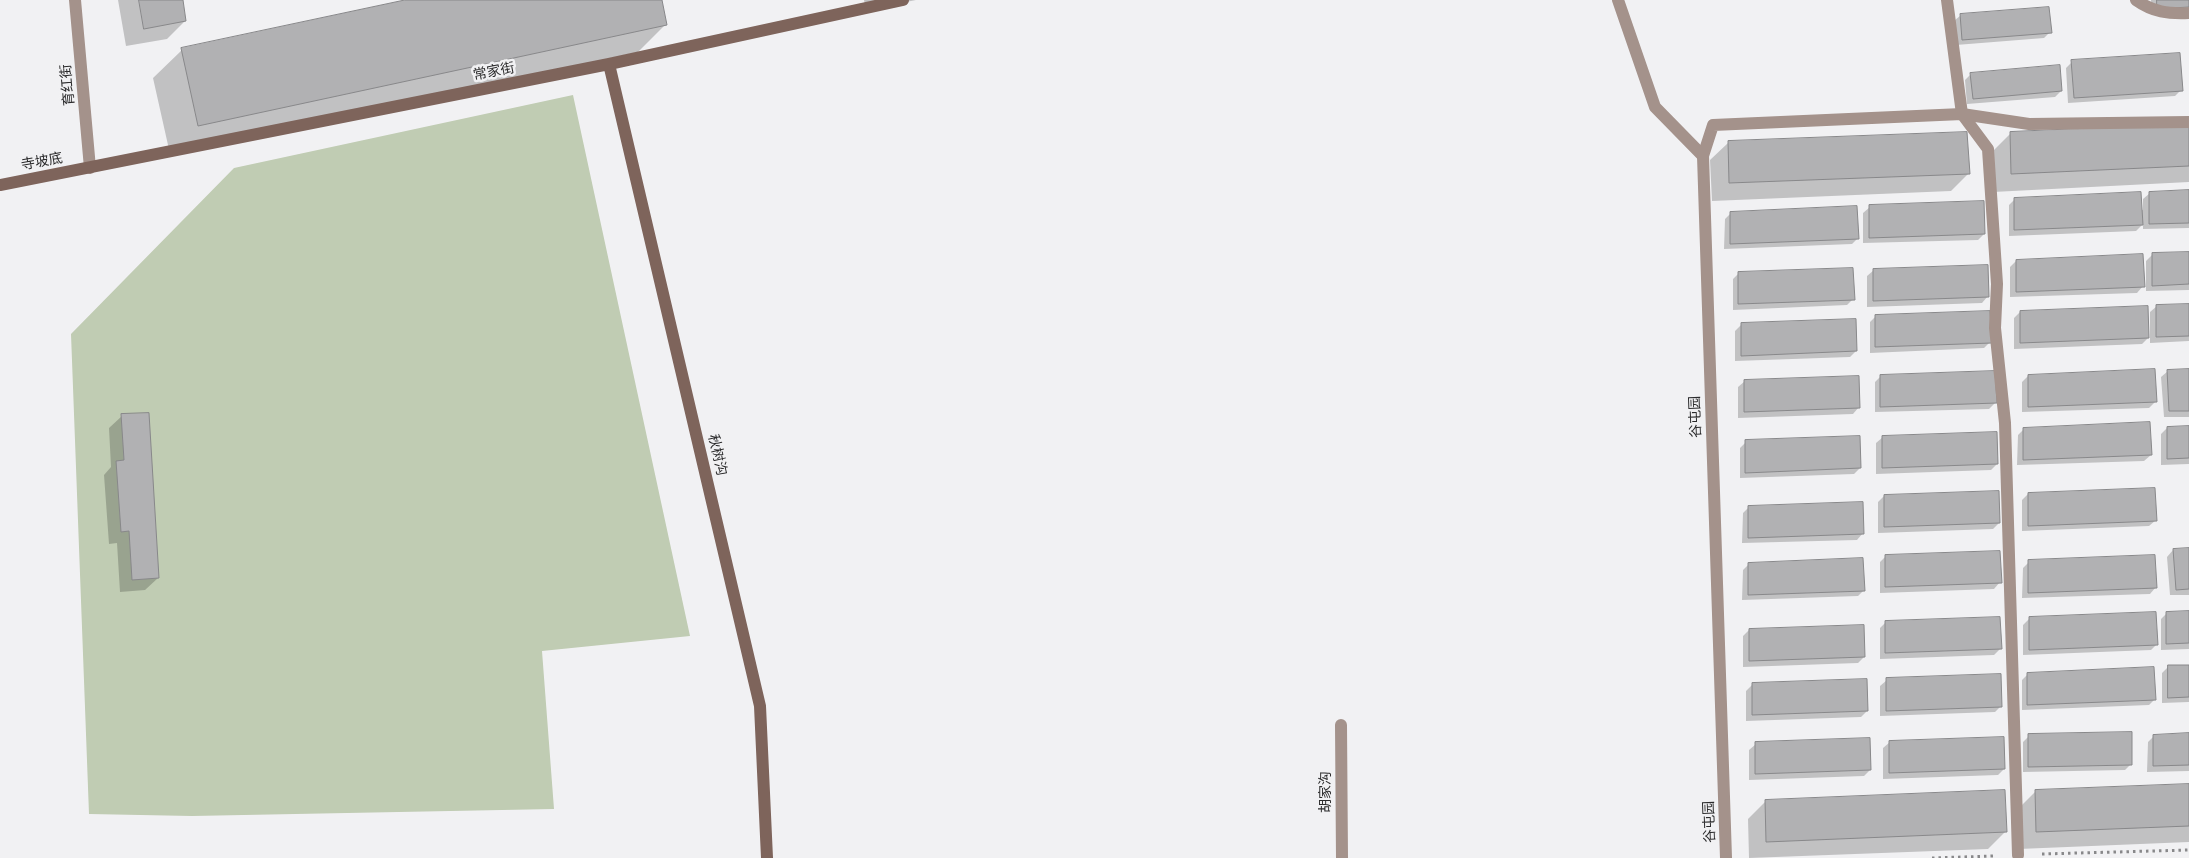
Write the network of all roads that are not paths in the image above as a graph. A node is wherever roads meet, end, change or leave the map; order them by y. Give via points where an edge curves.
1 (75, 0) edge
2 (902, 0) edge
3 (1618, 0) edge
4 (1947, 0) edge
5 (2136, 0) edge
6 (2189, 13) edge
7 (609, 64) junction
8 (1962, 114) junction
9 (2189, 122) edge
10 (1703, 156) junction
11 (90, 168) junction
12 (0, 185) edge
13 (1341, 725) dead end
14 (2018, 855) road end
15 (767, 858) edge
16 (1342, 858) edge
17 (1726, 858) edge

1 - 11 street, 育红街
2 - 7 street, 常家街
3 - 10 street via 1655,107
4 - 8 street
5 - 6 street via 2156,11
7 - 11 street, 常家街
7 - 15 street, 秋树沟 via 760,706
8 - 9 street via 2030,124
8 - 10 street, 谷屯园 via 1713,125
8 - 14 street via 1988,149 1996,284 1995,328 2005,423
10 - 17 street, 谷屯园
11 - 12 street, 寺坡底
13 - 16 street, 胡家沟

